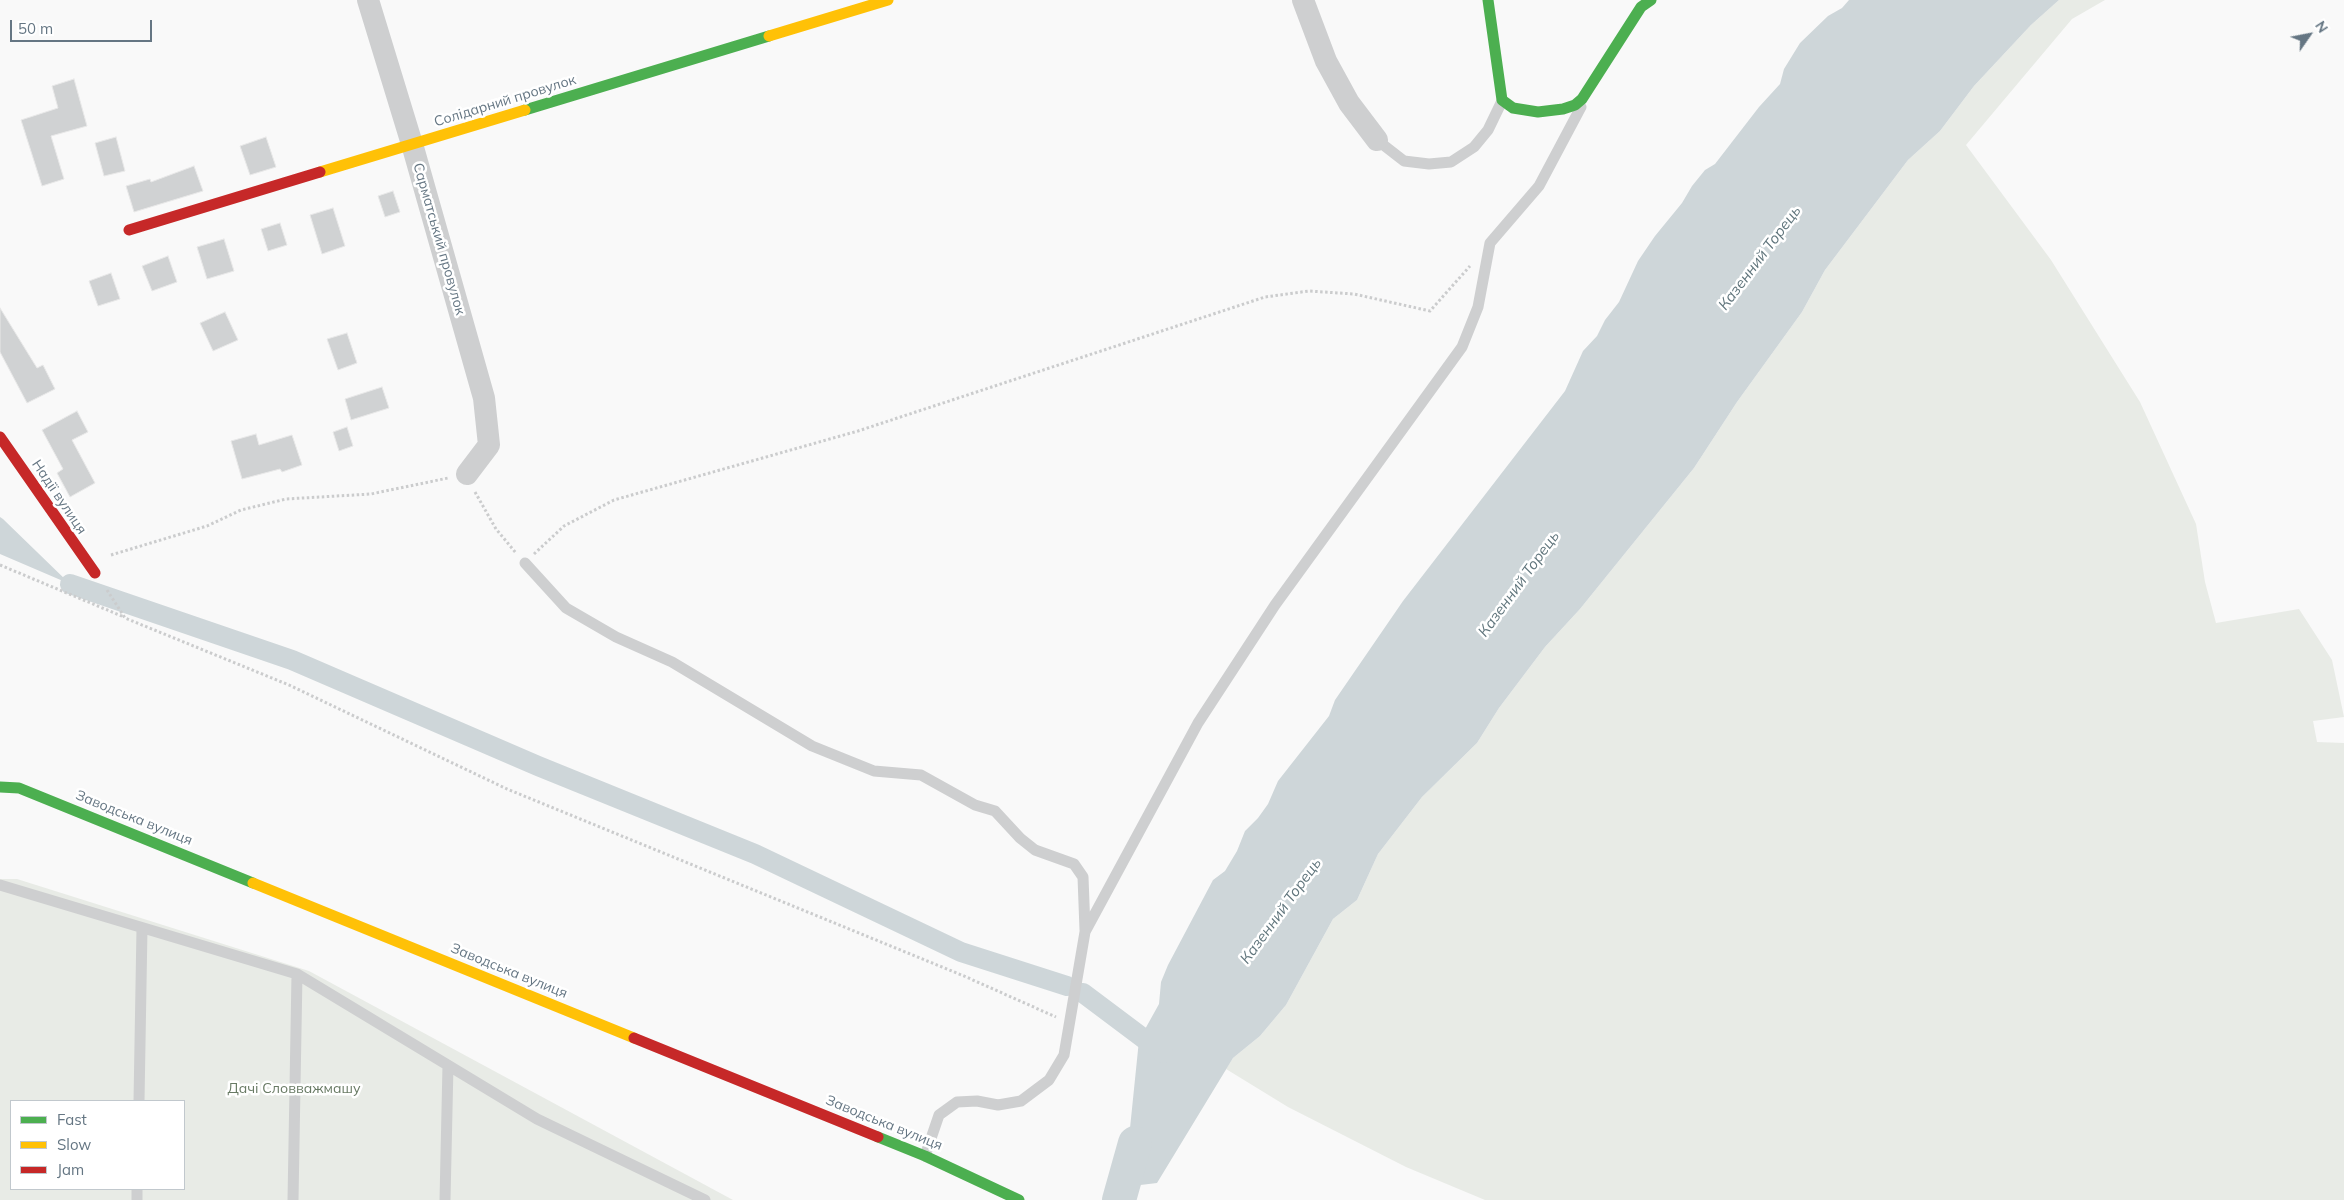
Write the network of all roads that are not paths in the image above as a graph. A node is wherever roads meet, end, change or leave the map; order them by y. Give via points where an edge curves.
1 (368, 0) edge
2 (888, 0) edge
3 (1303, 0) edge
4 (1488, 0) edge
5 (1651, 0) edge
6 (1588, 93) junction
7 (1502, 100) junction
8 (1377, 140) joint
9 (412, 144) junction
10 (129, 230) dead end
11 (0, 437) edge
12 (467, 474) road end
13 (525, 563) road end
14 (95, 573) dead end
15 (0, 787) edge
16 (0, 885) edge
17 (142, 928) junction
18 (1085, 932) junction
19 (297, 974) junction
20 (448, 1065) junction
21 (139, 1100) edge
22 (926, 1156) junction
23 (293, 1200) edge
24 (445, 1200) edge
25 (705, 1200) edge
26 (1019, 1200) edge

1 - 9 street, Сарматський провулок
2 - 9 street, Солідарний провулок
3 - 8 street via 1326,61 1349,104
4 - 7 street
5 - 6 street via 1641,7
6 - 7 street via 1575,105 1549,112 1519,109
6 - 18 lane via 1539,186 1490,243 1478,307 1462,346 1275,604 1198,723
7 - 8 lane via 1488,130 1474,146 1451,162 1404,161
9 - 10 street, Солідарний провулок
9 - 12 street, Сарматський провулок via 484,398 490,445
11 - 14 street, Надії вулиця
13 - 18 lane via 566,608 616,638 672,662 812,746 874,771 922,775 975,805 995,811 1035,850 1074,864 1083,877
15 - 22 street, Заводська вулиця via 19,788
16 - 17 lane
17 - 19 lane
17 - 21 lane
18 - 22 lane via 1064,1055 1049,1080 1021,1100 998,1105 957,1102 939,1115
19 - 20 lane
19 - 23 lane
20 - 24 lane
20 - 25 lane via 537,1119
22 - 26 street, Заводська вулиця

